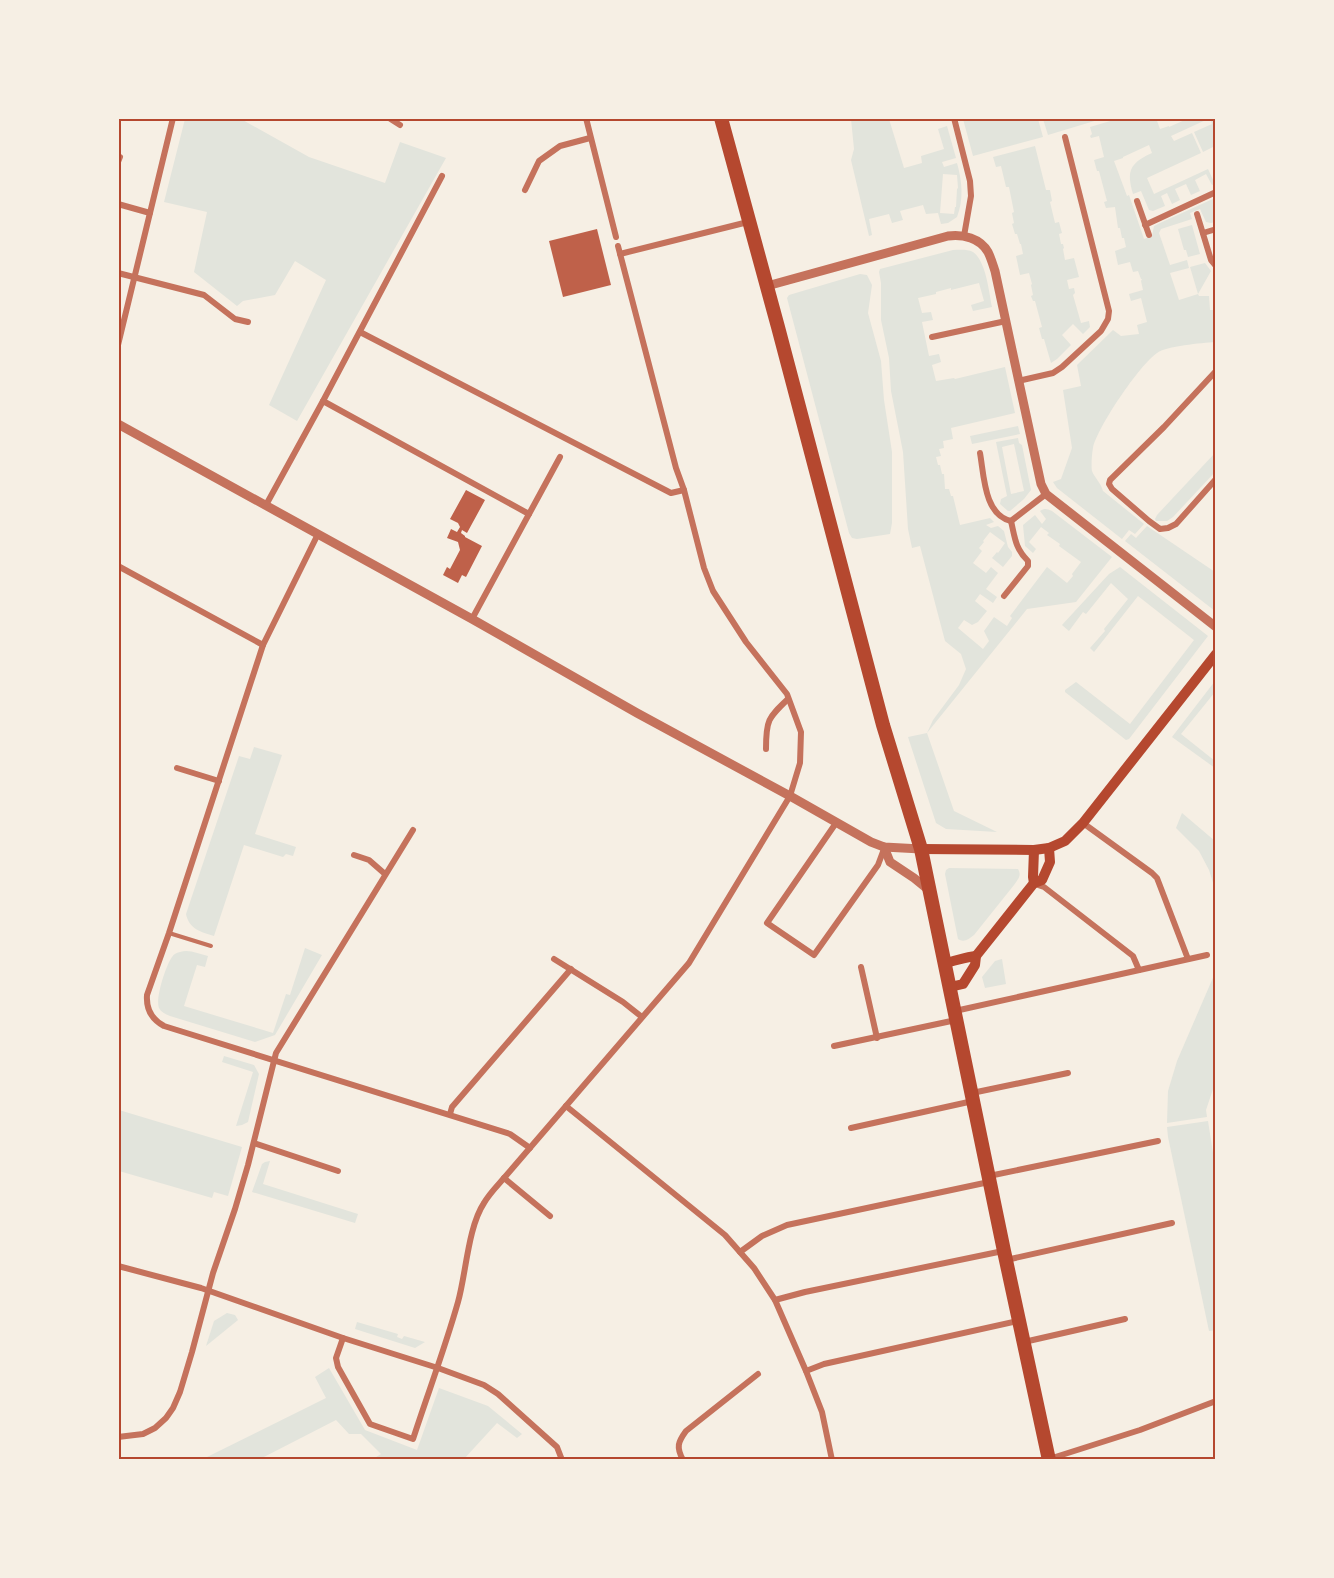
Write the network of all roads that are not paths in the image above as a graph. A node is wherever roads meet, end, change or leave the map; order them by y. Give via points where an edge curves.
1 (173, 118) edge
2 (389, 118) edge
3 (586, 118) edge
4 (721, 118) edge
5 (954, 118) edge
6 (400, 125) dead end
7 (1065, 137) dead end
8 (590, 138) junction
9 (442, 176) dead end
10 (525, 190) dead end
11 (1215, 192) edge
12 (1137, 201) dead end
13 (118, 204) edge
14 (150, 213) junction
15 (1197, 214) dead end
16 (748, 222) junction
17 (1145, 225) junction
18 (1214, 230) dead end
19 (1203, 233) junction
20 (964, 236) junction
21 (1149, 236) dead end
22 (616, 237) dead end
23 (618, 246) dead end
24 (621, 254) junction
25 (1215, 266) edge
26 (118, 273) edge
27 (135, 276) junction
28 (767, 286) junction
29 (1006, 321) junction
30 (248, 322) dead end
31 (360, 332) junction
32 (932, 337) dead end
33 (118, 345) edge
34 (1215, 371) edge
35 (1018, 381) junction
36 (323, 401) junction
37 (118, 424) edge
38 (980, 453) dead end
39 (560, 457) dead end
40 (1215, 479) edge
41 (684, 490) junction
42 (1046, 494) junction
43 (266, 505) junction
44 (529, 514) junction
45 (1011, 521) junction
46 (318, 534) junction
47 (118, 566) edge
48 (1004, 596) dead end
49 (472, 619) junction
50 (1215, 627) edge
51 (263, 645) junction
52 (1215, 654) edge
53 (788, 699) junction
54 (766, 749) dead end
55 (177, 768) dead end
56 (219, 781) junction
57 (790, 796) junction
58 (836, 823) junction
59 (1083, 823) junction
60 (412, 830) dead end
61 (884, 847) junction
62 (1049, 848) junction
63 (921, 849) junction
64 (1034, 850) junction
65 (354, 855) dead end
66 (385, 874) junction
67 (1034, 884) junction
68 (930, 891) junction
69 (169, 933) junction
70 (211, 946) dead end
71 (1207, 955) dead end
72 (976, 957) junction
73 (554, 959) dead end
74 (1188, 959) junction
75 (945, 963) junction
76 (861, 967) dead end
77 (570, 969) junction
78 (1139, 970) junction
79 (950, 987) junction
80 (956, 1016) junction
81 (642, 1017) junction
82 (876, 1038) junction
83 (834, 1046) dead end
84 (274, 1061) junction
85 (1068, 1073) dead end
86 (972, 1097) junction
87 (566, 1106) junction
88 (450, 1114) junction
89 (851, 1128) dead end
90 (1158, 1141) dead end
91 (254, 1143) junction
92 (530, 1148) junction
93 (338, 1171) dead end
94 (504, 1178) junction
95 (989, 1179) junction
96 (550, 1216) dead end
97 (1172, 1223) dead end
98 (740, 1252) junction
99 (1005, 1256) junction
100 (118, 1266) edge
101 (208, 1292) junction
102 (775, 1300) junction
103 (1125, 1319) dead end
104 (1019, 1320) junction
105 (343, 1338) junction
106 (1023, 1342) junction
107 (438, 1368) junction
108 (806, 1371) junction
109 (758, 1374) dead end
110 (1215, 1401) edge
111 (118, 1437) edge
112 (1048, 1459) edge
113 (562, 1460) edge
114 (683, 1460) edge
115 (832, 1460) edge

1 - 14 street
2 - 6 street
3 - 8 street
4 - 16 highway
5 - 20 street via 970,181
7 - 35 street via 1108,319 1101,331 1062,367
8 - 10 street via 561,146 539,161
8 - 22 street
9 - 31 street
11 - 17 street
12 - 17 street
13 - 14 street
14 - 27 street
15 - 19 street
16 - 24 street
16 - 28 highway
17 - 21 street
18 - 19 street
19 - 25 street
20 - 28 street via 937,238
20 - 29 street via 977,241 988,252
23 - 24 street
24 - 41 street
26 - 27 street
27 - 30 street via 204,294 235,318
27 - 33 street
28 - 63 highway via 883,725
29 - 32 street
29 - 35 street
31 - 36 street
31 - 41 street via 671,493
34 - 40 street via 1109,484 1160,529 1176,524
35 - 42 street
36 - 43 street
36 - 44 street
37 - 43 street
38 - 45 street via 992,506 999,516
39 - 44 street
41 - 53 street via 713,591
42 - 45 street
42 - 50 street
43 - 46 street
44 - 49 street
45 - 48 street via 1016,545 1028,566
46 - 49 street
46 - 51 street
47 - 51 street
49 - 57 street
51 - 56 street
52 - 59 main road
53 - 54 street via 771,715
53 - 57 street via 801,732 800,763
55 - 56 street
56 - 69 street
57 - 58 street
57 - 81 street via 689,963
58 - 61 street
58 - 61 street via 767,923 814,955 878,865
59 - 62 main road via 1065,840
59 - 74 street via 1157,878
60 - 66 street
61 - 63 street
61 - 68 street via 890,862
62 - 64 main road
62 - 67 main road via 1050,862 1042,880
63 - 64 main road
63 - 68 highway
64 - 67 main road
65 - 66 street via 369,860
66 - 84 street
67 - 72 main road
67 - 78 street via 1044,886 1133,956
68 - 75 highway
69 - 70 lane
69 - 84 street via 147,995 146,1004 154,1019 164,1026
71 - 74 street
72 - 75 main road
72 - 79 main road via 963,984
73 - 77 street
74 - 78 street
75 - 79 highway
76 - 82 street
77 - 81 street
77 - 88 street
78 - 80 street
79 - 80 highway
80 - 82 street
80 - 86 highway
81 - 87 street
82 - 83 street
84 - 88 street
84 - 91 street
85 - 86 street
86 - 89 street
86 - 95 highway
87 - 92 street
87 - 98 street via 697,1211
88 - 92 street via 510,1134
90 - 95 street
91 - 93 street
91 - 101 street
92 - 94 street
94 - 96 street
94 - 107 street via 478,1215 459,1300
95 - 98 street via 785,1226
95 - 99 highway
97 - 99 street
98 - 102 street
99 - 102 street
99 - 104 highway
100 - 101 street
101 - 105 street
101 - 111 street via 173,1408 155,1428
102 - 108 street
103 - 106 street
104 - 106 highway
104 - 108 street
105 - 107 street
105 - 107 street via 336,1359 338,1367 370,1424 412,1438
106 - 112 highway
107 - 113 street via 491,1389 556,1447
108 - 115 street via 822,1412
109 - 114 street via 686,1431 678,1452
110 - 112 street via 1140,1431

